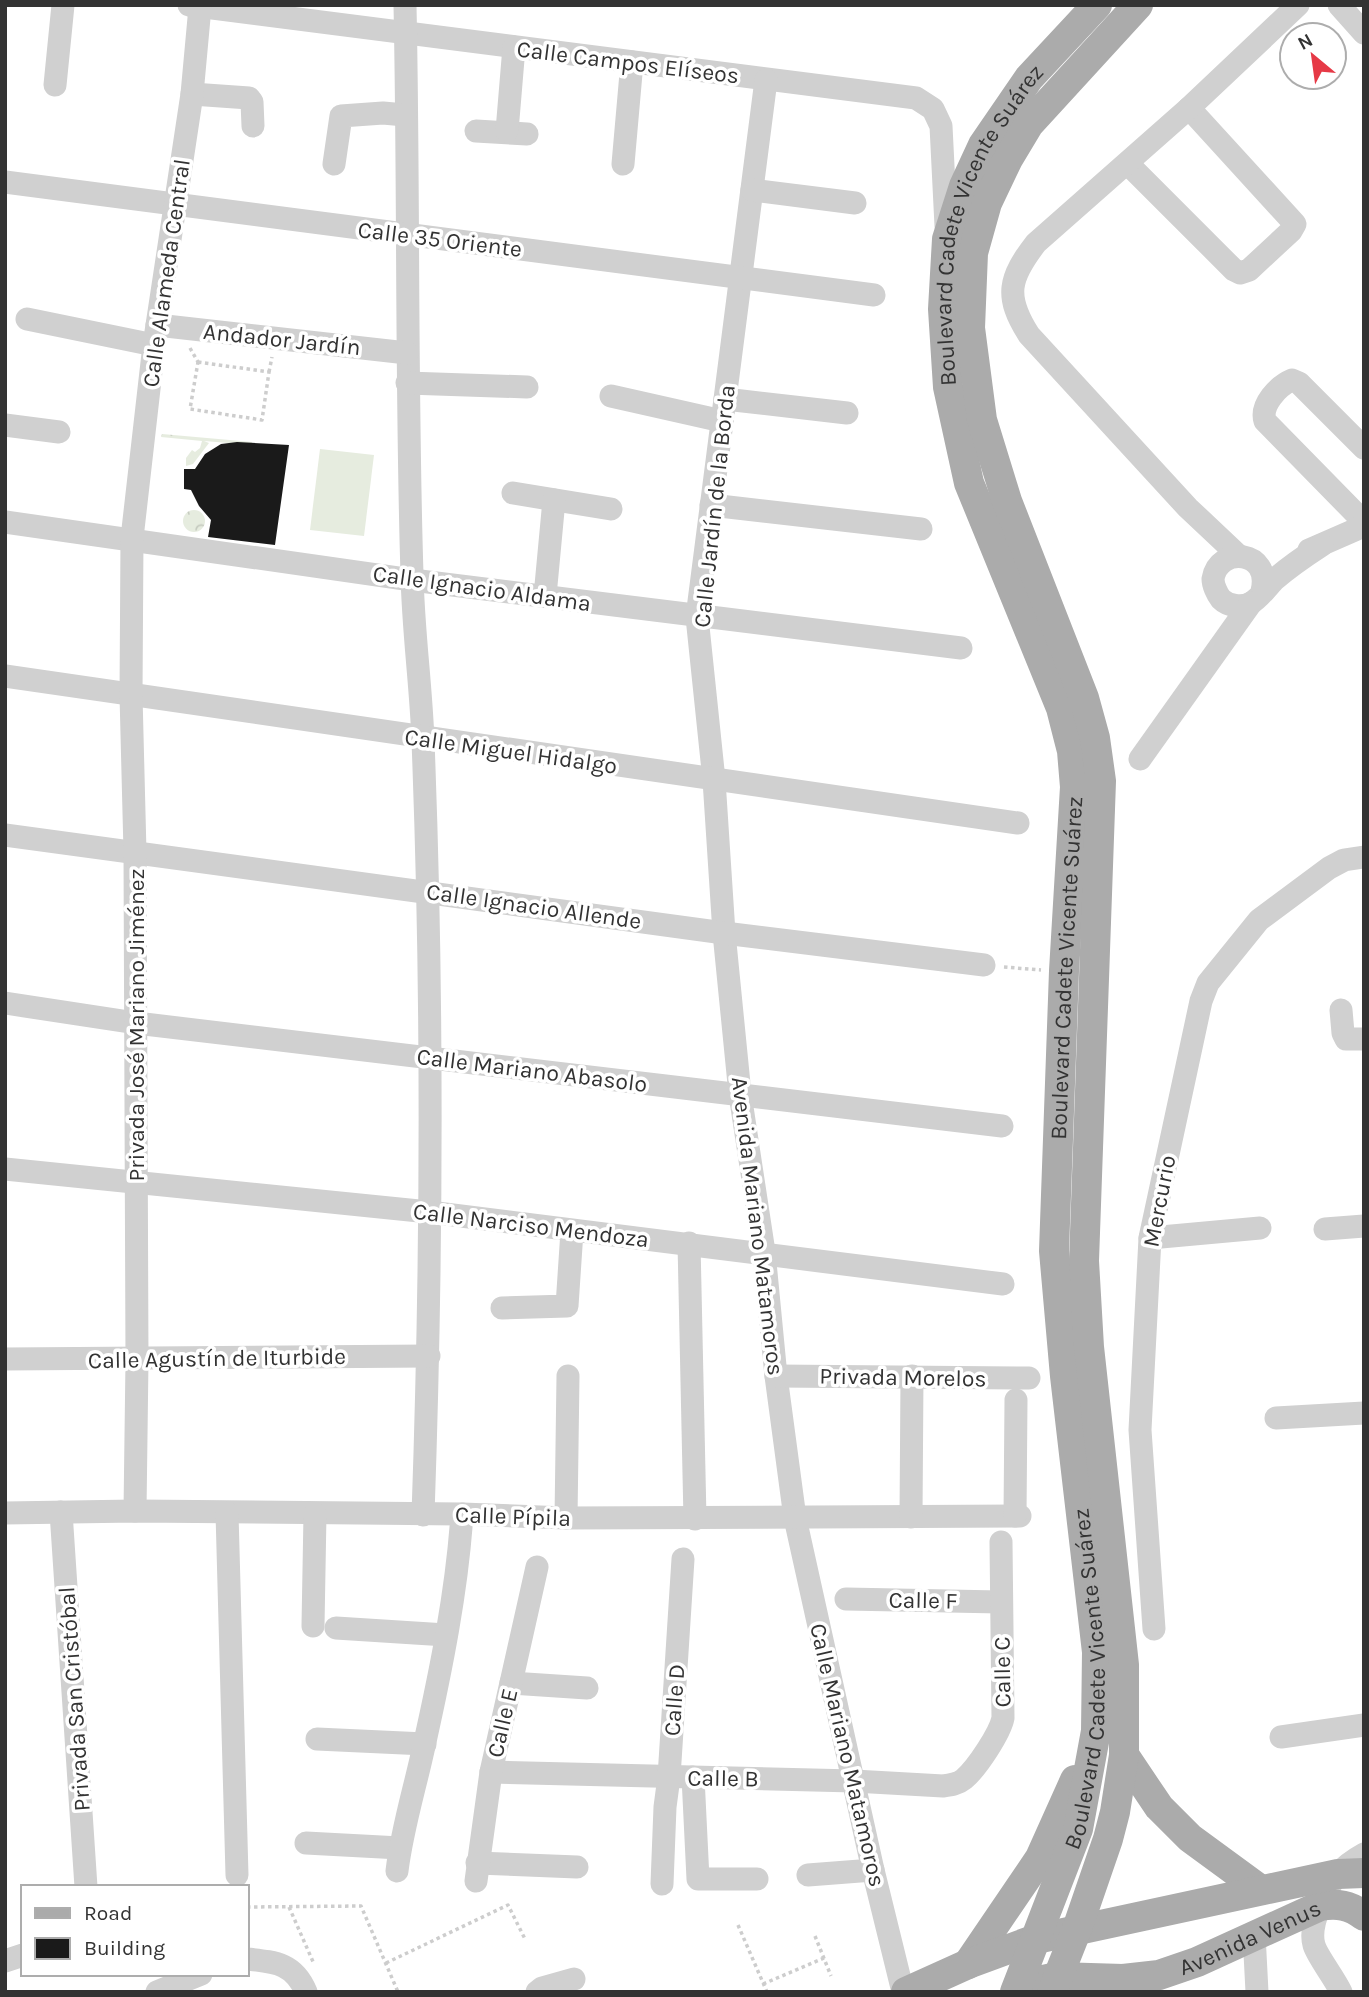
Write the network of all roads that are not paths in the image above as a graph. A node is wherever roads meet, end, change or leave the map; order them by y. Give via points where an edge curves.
1 (63, 5) edge
2 (405, 5) edge
3 (1097, 5) edge
4 (1138, 5) edge
5 (1298, 5) edge
6 (1339, 5) edge
7 (195, 6) edge
8 (1364, 33) edge
9 (406, 34) junction
10 (514, 47) junction
11 (632, 62) junction
12 (766, 80) junction
13 (55, 85) dead end
14 (192, 94) junction
15 (1189, 108) junction
16 (405, 115) junction
17 (253, 126) dead end
18 (476, 131) dead end
19 (1128, 163) junction
20 (334, 164) dead end
21 (624, 164) dead end
22 (5, 182) edge
23 (752, 190) junction
24 (855, 203) dead end
25 (176, 204) junction
26 (408, 234) junction
27 (947, 239) junction
28 (741, 278) junction
29 (874, 295) dead end
30 (27, 319) dead end
31 (156, 335) junction
32 (407, 353) junction
33 (407, 383) junction
34 (527, 387) dead end
35 (611, 396) dead end
36 (724, 410) junction
37 (847, 413) dead end
38 (5, 425) edge
39 (58, 432) dead end
40 (1364, 448) edge
41 (513, 493) dead end
42 (554, 500) junction
43 (711, 505) junction
44 (1188, 508) junction
45 (611, 509) dead end
46 (5, 522) edge
47 (1364, 524) edge
48 (921, 529) dead end
49 (132, 538) junction
50 (1322, 545) junction
51 (1246, 558) junction
52 (412, 580) junction
53 (1215, 585) junction
54 (544, 596) junction
55 (1257, 597) junction
56 (697, 617) junction
57 (961, 648) dead end
58 (1208, 663) junction
59 (5, 676) edge
60 (131, 695) junction
61 (424, 738) junction
62 (1140, 760) dead end
63 (714, 780) junction
64 (1018, 823) dead end
65 (5, 835) edge
66 (135, 852) junction
67 (1364, 857) edge
68 (426, 891) junction
69 (724, 933) junction
70 (984, 965) road end
71 (5, 1003) edge
72 (1342, 1010) dead end
73 (136, 1023) junction
74 (1364, 1040) edge
75 (429, 1058) junction
76 (740, 1094) junction
77 (1002, 1126) dead end
78 (5, 1169) edge
79 (136, 1184) junction
80 (429, 1212) junction
81 (1364, 1226) edge
82 (1260, 1227) dead end
83 (1325, 1229) dead end
84 (572, 1231) junction
85 (1150, 1238) junction
86 (689, 1243) junction
87 (764, 1252) junction
88 (1003, 1283) dead end
89 (502, 1308) dead end
90 (429, 1356) junction
91 (5, 1359) edge
92 (137, 1360) junction
93 (568, 1376) dead end
94 (776, 1376) junction
95 (912, 1376) junction
96 (1029, 1378) dead end
97 (1016, 1400) dead end
98 (1364, 1413) edge
99 (1276, 1418) dead end
100 (135, 1511) junction
101 (61, 1512) junction
102 (5, 1513) edge
103 (227, 1513) junction
104 (315, 1514) junction
105 (462, 1514) junction
106 (423, 1515) junction
107 (911, 1517) junction
108 (566, 1518) junction
109 (795, 1518) junction
110 (695, 1519) junction
111 (1001, 1542) dead end
112 (683, 1559) dead end
113 (537, 1567) dead end
114 (846, 1599) dead end
115 (1000, 1602) junction
116 (1154, 1629) dead end
117 (446, 1635) junction
118 (512, 1683) junction
119 (587, 1688) dead end
120 (1364, 1726) edge
121 (1096, 1731) junction
122 (1281, 1737) dead end
123 (317, 1739) dead end
124 (425, 1744) junction
125 (1124, 1755) junction
126 (491, 1772) junction
127 (669, 1777) junction
128 (693, 1777) junction
129 (854, 1781) junction
130 (955, 1784) joint
131 (306, 1843) dead end
132 (1364, 1854) edge
133 (577, 1867) dead end
134 (873, 1870) junction
135 (1351, 1873) edge
136 (237, 1875) dead end
137 (808, 1875) dead end
138 (757, 1879) dead end
139 (662, 1884) dead end
140 (86, 1885) edge
141 (1261, 1890) junction
142 (1320, 1906) junction
143 (1364, 1916) edge
144 (1077, 1929) junction
145 (1036, 1939) junction
146 (1241, 1940) junction
147 (248, 1959) edge
148 (968, 1964) junction
149 (196, 1976) edge
150 (574, 1979) dead end
151 (1160, 1983) edge
152 (1054, 1984) edge
153 (1104, 1985) edge
154 (1011, 1990) edge
155 (157, 1992) edge
156 (306, 1992) edge
157 (537, 1992) edge
158 (904, 1992) edge
159 (1257, 1992) edge
160 (1341, 1992) edge

1 - 13 street
2 - 9 street
3 - 27 main road, Boulevard Cadete Vicente Suárez via 1029,78 983,145
4 - 125 main road, Boulevard Cadete Vicente Suárez via 1029,124 1008,159 987,203 973,253 970,328 982,420 1007,501 1084,698 1101,781 1084,1261 1124,1665
5 - 15 street
6 - 8 street
7 - 9 street, Calle Campos Elíseos
7 - 14 street, Calle Alameda Central
9 - 10 street, Calle Campos Elíseos
9 - 16 street
10 - 11 street, Calle Campos Elíseos
10 - 18 street via 517,133
11 - 12 street, Calle Campos Elíseos
11 - 21 street
12 - 23 street, Calle Jardín de la Borda
12 - 27 street, Calle Campos Elíseos via 925,102 941,126
14 - 17 street via 249,98
14 - 25 street, Calle Alameda Central
15 - 19 street
15 - 19 street via 1295,224 1249,270 1234,270
16 - 20 street via 341,116
16 - 26 street
19 - 44 street via 1036,243 1019,265 1012,300 1029,335
22 - 25 street, Calle 35 Oriente
23 - 24 street
23 - 28 street, Calle Jardín de la Borda
25 - 26 street, Calle 35 Oriente
25 - 31 street, Calle Alameda Central
26 - 28 street, Calle 35 Oriente
26 - 32 street
27 - 121 main road, Boulevard Cadete Vicente Suárez via 943,309 948,387 969,483 1061,708 1072,751 1075,787 1054,1251 1097,1652
28 - 29 street, Calle 35 Oriente
28 - 36 street, Calle Jardín de la Borda
30 - 31 street, Andador Jardín
31 - 32 street, Andador Jardín
31 - 49 street, Calle Alameda Central
32 - 33 street
33 - 34 street
33 - 52 street
35 - 36 street
36 - 37 street
36 - 43 street, Calle Jardín de la Borda
38 - 39 street
40 - 47 street via 1292,380 1265,407 1265,421
41 - 42 street
42 - 45 street
42 - 54 street
43 - 48 street
43 - 56 street, Calle Jardín de la Borda
44 - 51 street
44 - 53 street via 1206,546
46 - 49 street, Calle Ignacio Aldama
47 - 50 street
49 - 52 street, Calle Ignacio Aldama
49 - 60 street, Privada José Mariano Jiménez
50 - 51 street via 1275,561
50 - 55 street
51 - 53 street via 1223,562 1217,568
51 - 55 street via 1263,574
52 - 54 street, Calle Ignacio Aldama
52 - 61 street
53 - 55 street via 1227,604 1243,606
53 - 58 street via 1216,635
54 - 56 street, Calle Ignacio Aldama
55 - 58 street
56 - 57 street, Calle Ignacio Aldama
56 - 63 street, Calle Jardín de la Borda
58 - 62 street
59 - 60 street, Calle Miguel Hidalgo
60 - 61 street, Calle Miguel Hidalgo
60 - 66 street, Privada José Mariano Jiménez
61 - 63 street, Calle Miguel Hidalgo
61 - 68 street
63 - 64 street, Calle Miguel Hidalgo
63 - 69 street, Calle Jardín de la Borda
65 - 66 street, Calle Ignacio Allende
66 - 68 street, Calle Ignacio Allende
66 - 73 street, Privada José Mariano Jiménez
67 - 85 street, Mercurio via 1329,868 1259,920 1208,983
68 - 69 street, Calle Ignacio Allende
68 - 75 street
69 - 70 street, Calle Ignacio Allende
69 - 76 street, Avenida Mariano Matamoros
71 - 73 street, Calle Mariano Abasolo
72 - 74 street via 1346,1039
73 - 75 street, Calle Mariano Abasolo
73 - 79 street, Privada José Mariano Jiménez
75 - 76 street, Calle Mariano Abasolo
75 - 80 street
76 - 77 street, Calle Mariano Abasolo
76 - 87 street, Avenida Mariano Matamoros
78 - 79 street, Calle Narciso Mendoza
79 - 80 street, Calle Narciso Mendoza
79 - 92 street, Privada José Mariano Jiménez
80 - 84 street, Calle Narciso Mendoza
80 - 90 street
81 - 83 street
82 - 85 street
84 - 86 street, Calle Narciso Mendoza
84 - 89 street via 567,1306
85 - 116 street, Mercurio via 1140,1430
86 - 87 street, Calle Narciso Mendoza
86 - 110 street
87 - 88 street, Calle Narciso Mendoza
87 - 94 street, Avenida Mariano Matamoros
90 - 92 street, Calle Agustín de Iturbide
90 - 106 street
91 - 92 street, Calle Agustín de Iturbide
92 - 100 street, Privada José Mariano Jiménez
93 - 108 street
94 - 95 street, Privada Morelos
94 - 109 street, Avenida Mariano Matamoros
95 - 96 street, Privada Morelos
95 - 107 street
97 - 107 street, Calle Pípila via 1018,1516
98 - 99 street
100 - 101 street, Calle Pípila
100 - 103 street, Calle Pípila
101 - 102 street, Calle Pípila
101 - 140 street, Privada San Cristóbal
103 - 104 street, Calle Pípila
103 - 136 street
104 - 106 street, Calle Pípila
104 - 117 street via 325,1627
105 - 106 street, Calle Pípila
105 - 108 street, Calle Pípila
105 - 117 street
107 - 109 street, Calle Pípila
108 - 110 street, Calle Pípila
109 - 110 street, Calle Pípila
109 - 129 street, Calle Mariano Matamoros
111 - 115 street, Calle C
112 - 127 street, Calle D
113 - 118 street, Calle E
114 - 115 street, Calle F
115 - 130 street, Calle C via 1002,1728 965,1778
117 - 124 street
118 - 119 street
118 - 126 street, Calle E
120 - 122 street
121 - 145 main road, Boulevard Cadete Vicente Suárez via 1078,1829
121 - 148 main road via 1040,1858
123 - 124 street
124 - 131 street via 398,1860
125 - 141 main road via 1159,1807 1182,1830
125 - 144 main road, Boulevard Cadete Vicente Suárez via 1115,1812
126 - 127 street, Calle B
126 - 133 street, Calle E via 476,1872
127 - 128 street, Calle B
127 - 139 street, Calle D
128 - 129 street, Calle B
128 - 138 street via 698,1878
129 - 130 street, Calle B
129 - 134 street, Calle Mariano Matamoros
132 - 135 street, Avenida Venus
134 - 137 street
134 - 158 street, Calle Mariano Matamoros
135 - 141 main road, Avenida Venus
135 - 142 street, Avenida Venus
141 - 144 main road, Avenida Venus
141 - 146 main road via 1238,1916
142 - 143 main road via 1351,1907
142 - 146 main road, Avenida Venus
142 - 160 street via 1314,1945
144 - 145 main road, Avenida Venus
144 - 152 main road, Boulevard Cadete Vicente Suárez
145 - 148 main road, Avenida Venus
145 - 154 main road, Boulevard Cadete Vicente Suárez
146 - 151 main road, Avenida Venus
146 - 159 street
147 - 156 street via 293,1969
148 - 158 main road, Avenida Venus
149 - 155 street
150 - 157 street
151 - 153 main road, Avenida Venus via 1123,1979
152 - 153 main road, Avenida Venus
152 - 154 main road, Avenida Venus

